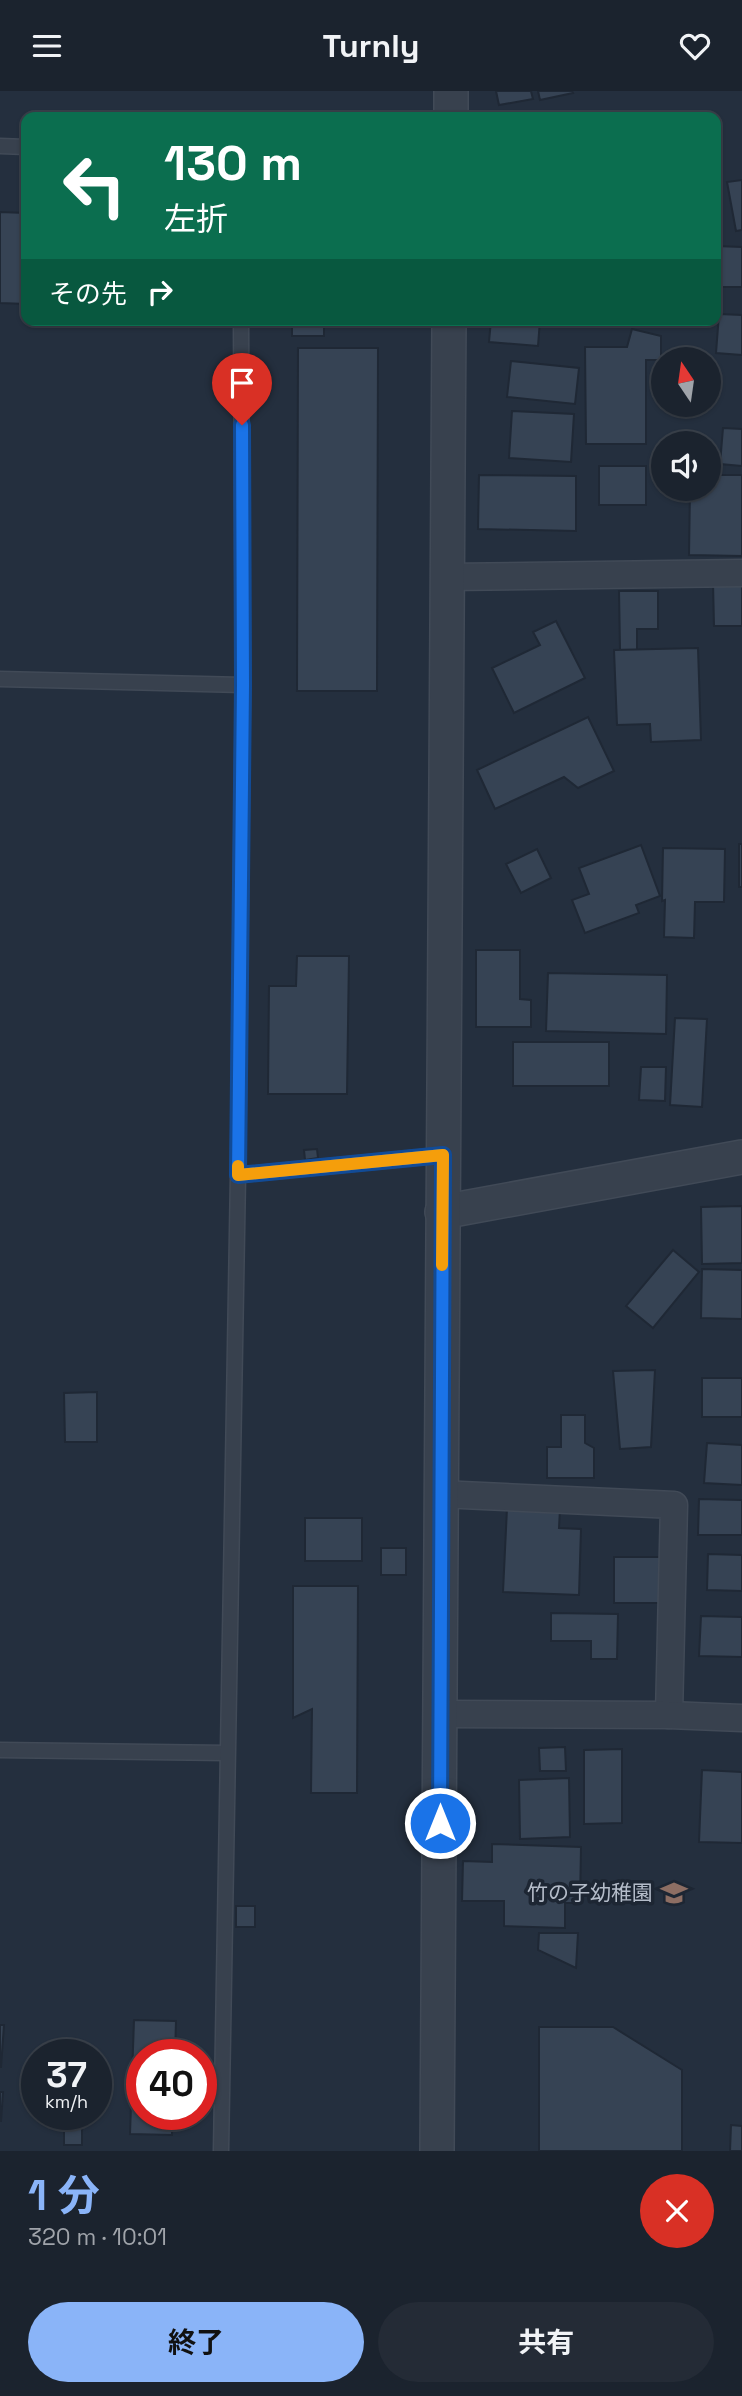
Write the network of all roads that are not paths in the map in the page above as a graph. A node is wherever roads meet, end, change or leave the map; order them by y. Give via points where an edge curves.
1 (451, 91) edge
2 (451, 112) edge
3 (0, 146) edge
4 (21, 147) edge
5 (242, 326) edge
6 (449, 326) edge
7 (742, 573) edge
8 (447, 577) junction
9 (0, 679) edge
10 (243, 685) junction
11 (443, 1155) junction
12 (742, 1157) edge
13 (238, 1175) junction
14 (442, 1212) junction
15 (440, 1494) junction
16 (441, 1714) junction
17 (669, 1715) junction
18 (742, 1718) edge
19 (0, 1750) edge
20 (227, 1753) junction
21 (221, 2151) edge
22 (437, 2151) edge

1 - 2 street
3 - 4 lane
5 - 10 lane
6 - 8 street
7 - 8 street
8 - 11 street
9 - 10 lane
10 - 13 lane
11 - 13 lane
11 - 14 street
12 - 14 street
13 - 20 lane
14 - 15 street
15 - 16 street
15 - 17 street via 674,1505
16 - 17 street
16 - 22 street
17 - 18 street
19 - 20 lane
20 - 21 lane

